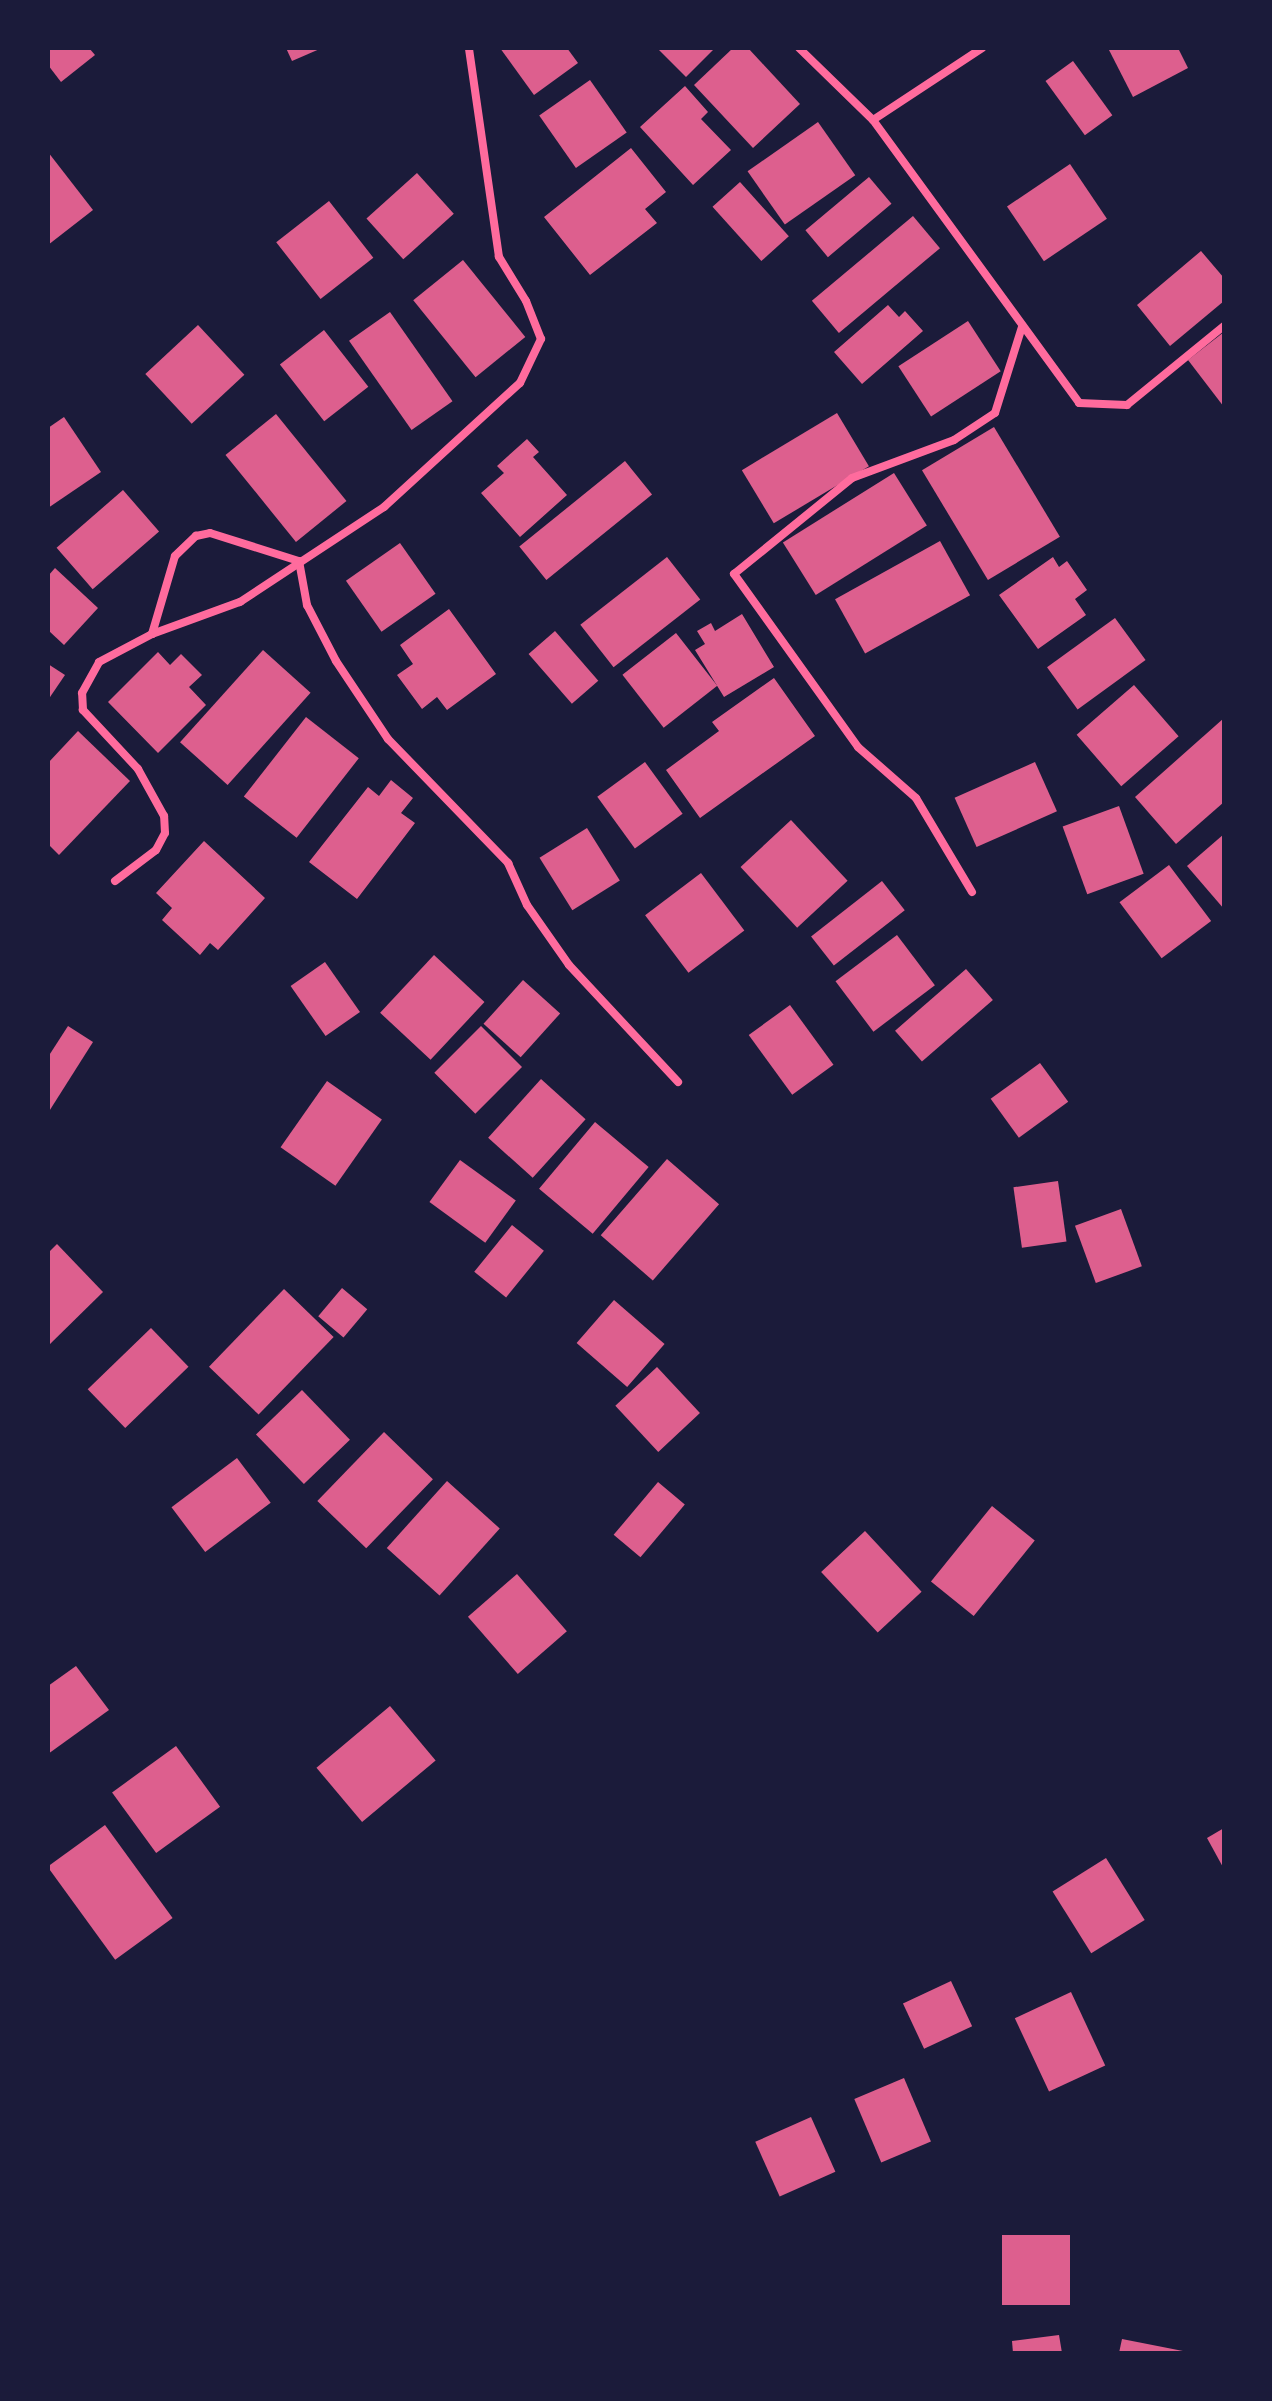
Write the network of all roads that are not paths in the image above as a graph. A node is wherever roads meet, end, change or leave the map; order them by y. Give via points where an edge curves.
1 (469, 48) edge
2 (799, 48) edge
3 (982, 48) edge
4 (873, 120) junction
5 (1224, 326) edge
6 (1022, 327) junction
7 (299, 561) junction
8 (152, 634) junction
9 (115, 881) dead end
10 (972, 892) dead end
11 (678, 1082) dead end

1 - 7 street via 499,257 541,339 520,383 384,507
2 - 4 street
3 - 4 street
4 - 6 street
5 - 6 street via 1127,405 1093,406 1079,403
6 - 10 street via 995,413 954,440 852,478 734,574 858,747 916,798
7 - 8 street via 240,602
7 - 8 street via 210,533 196,536 175,556
7 - 11 street via 307,605 388,739 508,863 527,905 569,965
8 - 9 street via 99,662 82,693 83,710 138,769 164,816 165,833 156,850

